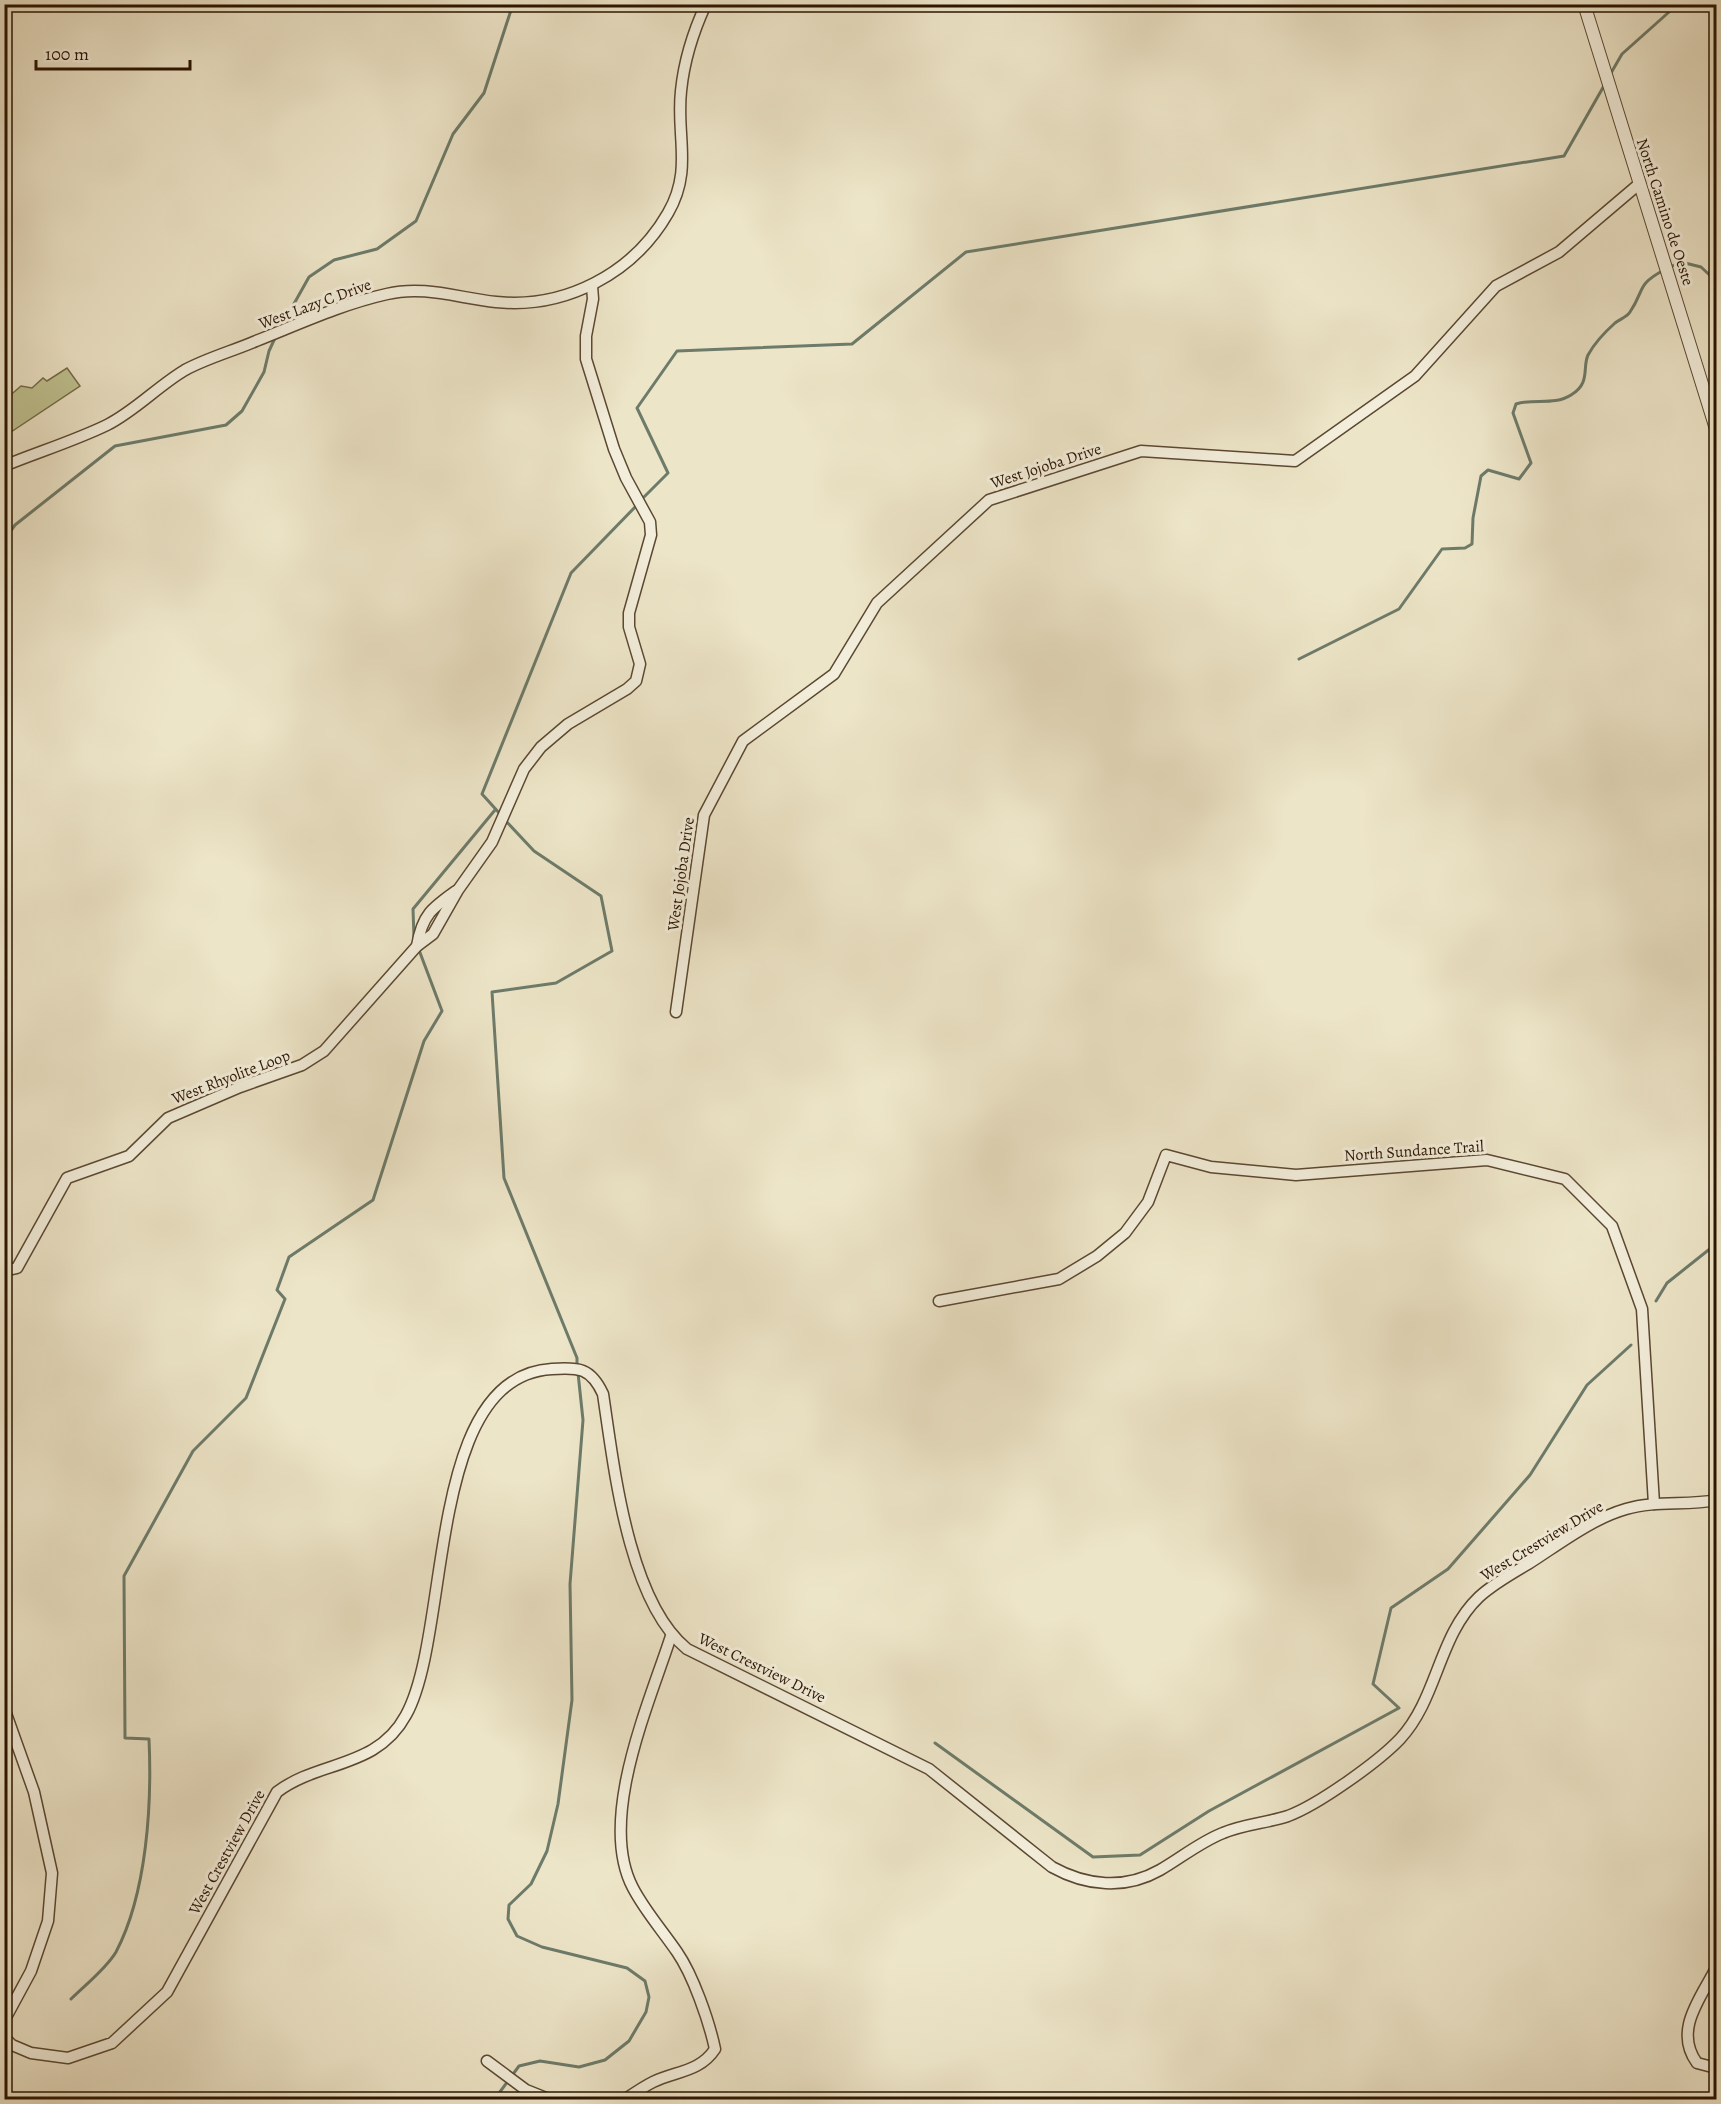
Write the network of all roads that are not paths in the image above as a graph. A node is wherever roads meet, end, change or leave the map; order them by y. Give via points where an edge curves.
1 (706, 4) edge
2 (1584, 4) edge
3 (1639, 184) junction
4 (592, 286) junction
5 (1716, 429) edge
6 (4, 466) edge
7 (458, 890) junction
8 (417, 946) junction
9 (676, 1012) dead end
10 (4, 1271) edge
11 (939, 1301) dead end
12 (1716, 1500) edge
13 (1654, 1504) junction
14 (671, 1636) junction
15 (4, 1708) edge
16 (1716, 1968) edge
17 (4, 2021) edge
18 (4, 2037) edge
19 (487, 2061) dead end
20 (1716, 2068) edge
21 (551, 2100) edge
22 (624, 2100) edge

1 - 4 street, West Lazy C Drive via 695,28 680,94 682,181 669,212 651,238 624,264
2 - 3 street, North Camino de Oeste
3 - 5 street, North Camino de Oeste
3 - 9 street, West Jojoba Drive via 1559,252 1496,286 1415,376 1295,461 1141,451 989,500 877,603 834,674 743,741 704,815
4 - 6 street, West Lazy C Drive via 552,300 497,302 430,290 389,293 351,304 186,370 108,424
4 - 7 street, West Rhyolite Loop via 586,359 614,449 650,522 651,535 629,613 639,672 627,689 568,724 541,747 524,769 484,855
7 - 8 street, West Rhyolite Loop via 440,925
7 - 8 street, West Rhyolite Loop via 430,910 423,920
8 - 10 street, West Rhyolite Loop via 324,1051 302,1065 168,1118 129,1156 67,1178 16,1268
11 - 13 street, North Sundance Trail via 1059,1279 1097,1256 1125,1233 1148,1202 1166,1155 1211,1167 1296,1175 1487,1160 1566,1179 1612,1226 1642,1309
12 - 13 street, West Crestview Drive
13 - 14 street, West Crestview Drive via 1627,1508 1609,1516 1479,1597 1447,1644 1421,1710 1401,1738 1316,1802 1287,1816 1236,1827 1158,1871 1111,1884 1070,1877 929,1769 687,1649
14 - 18 street, West Crestview Drive via 647,1592 624,1519 603,1394 597,1380 588,1372 571,1368 518,1376 486,1405 462,1461 417,1688 406,1716 390,1735 355,1761 293,1780 277,1792 167,1992 112,2043 68,2058 31,2053
14 - 22 street via 625,1782 620,1842 632,1886 685,1966 715,2049 696,2068 653,2082
15 - 17 street via 34,1792 52,1874 48,1921 31,1971
16 - 20 street via 1687,2027 1689,2049 1697,2063
19 - 21 street via 526,2090

